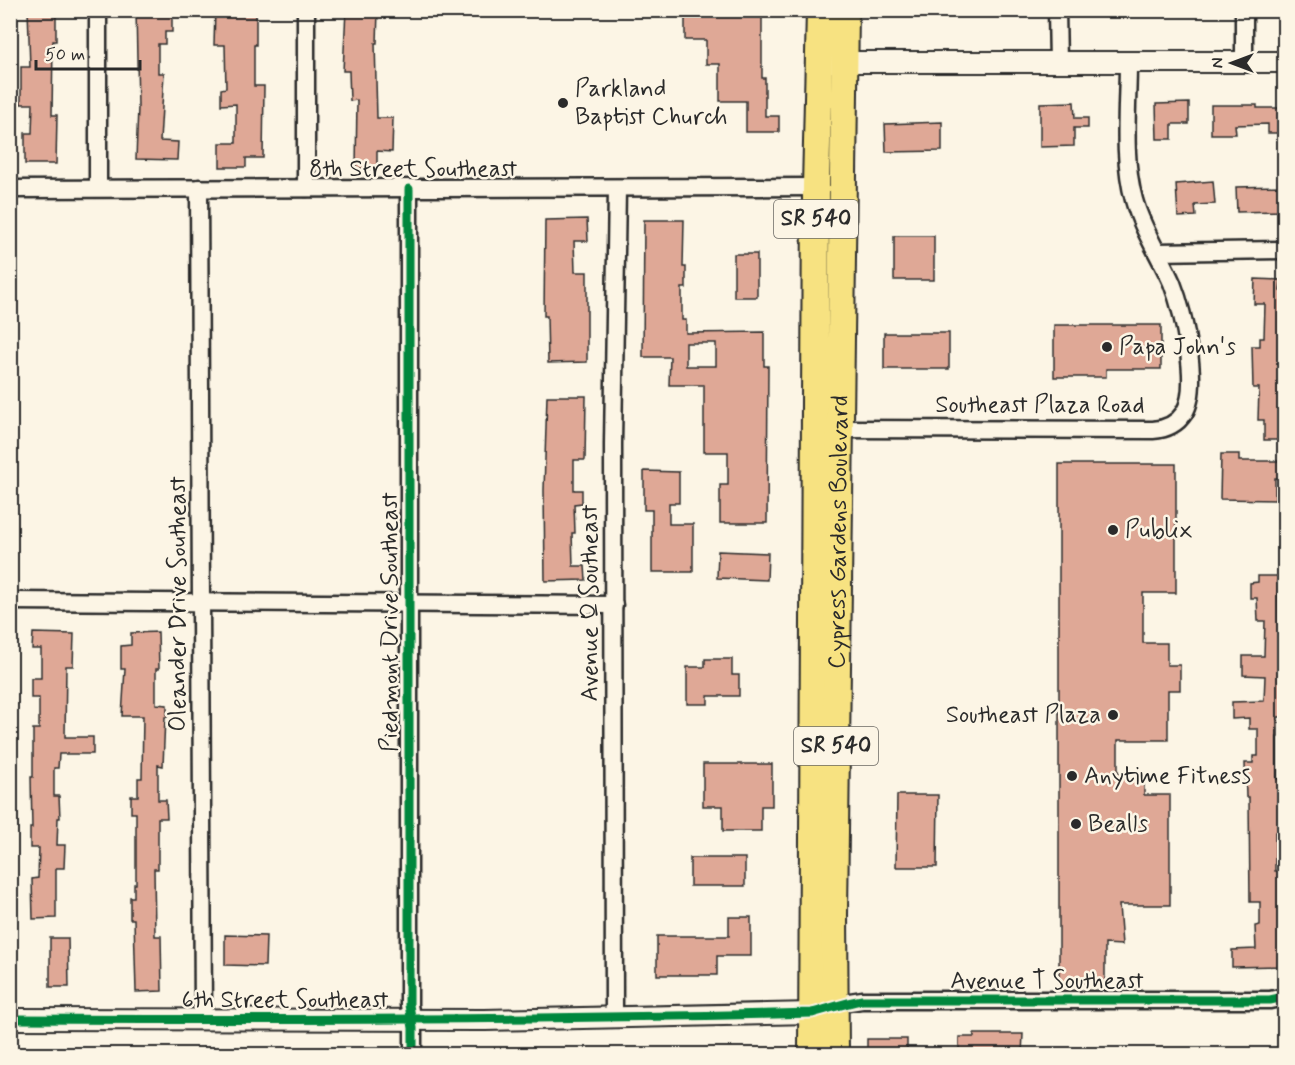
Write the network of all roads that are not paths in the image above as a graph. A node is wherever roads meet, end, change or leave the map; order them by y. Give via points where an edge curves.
1 (98, 10) edge
2 (306, 10) edge
3 (820, 10) edge
4 (845, 10) edge
5 (1057, 10) edge
6 (1244, 10) edge
7 (820, 62) junction
8 (846, 62) junction
9 (1244, 62) junction
10 (1284, 62) edge
11 (1058, 63) junction
12 (1128, 63) junction
13 (816, 187) junction
14 (98, 188) junction
15 (199, 188) junction
16 (306, 188) junction
17 (10, 189) edge
18 (409, 189) junction
19 (617, 189) junction
20 (1284, 250) edge
21 (1157, 252) junction
22 (842, 259) junction
23 (815, 429) junction
24 (840, 429) junction
25 (10, 601) edge
26 (201, 602) junction
27 (409, 603) junction
28 (614, 605) junction
29 (814, 627) junction
30 (837, 700) junction
31 (813, 727) junction
32 (835, 876) junction
33 (1284, 997) edge
34 (823, 1011) junction
35 (614, 1018) junction
36 (10, 1019) edge
37 (203, 1019) junction
38 (411, 1020) junction
39 (413, 1054) edge
40 (812, 1054) edge
41 (835, 1054) edge

1 - 14 street
2 - 16 street
3 - 7 main road, Cypress Gardens Boulevard / SR 540
4 - 8 main road, Cypress Gardens Boulevard / SR 540
5 - 11 street
6 - 9 street
7 - 8 street
7 - 13 main road, Cypress Gardens Boulevard / SR 540
8 - 11 street
8 - 22 main road, Cypress Gardens Boulevard / SR 540
9 - 10 street
9 - 12 street
11 - 12 street
12 - 21 street, Southeast Plaza Road via 1130,180 1134,202
13 - 19 street, 8th Street Southeast
13 - 22 main road via 824,201 827,243
13 - 23 main road, Cypress Gardens Boulevard / SR 540
14 - 15 street, 8th Street Southeast
14 - 17 street, 8th Street Southeast
15 - 16 street, 8th Street Southeast
15 - 26 street, Oleander Drive Southeast
16 - 18 street, 8th Street Southeast
18 - 19 street, 8th Street Southeast
18 - 27 street, Piedmont Drive Southeast
19 - 28 street, Avenue Q Southeast
20 - 21 street
21 - 24 street, Southeast Plaza Road via 1187,330 1191,388 1184,414 1166,429
22 - 24 main road, Cypress Gardens Boulevard / SR 540
23 - 24 street, Southeast Plaza Road
23 - 29 main road, Cypress Gardens Boulevard / SR 540
24 - 30 main road, Cypress Gardens Boulevard / SR 540
25 - 26 street
26 - 27 street
26 - 37 street, Oleander Drive Southeast
27 - 28 street
27 - 38 street, Piedmont Drive Southeast
28 - 35 street, Avenue Q Southeast
29 - 30 main road via 828,694
29 - 31 main road, Cypress Gardens Boulevard / SR 540
30 - 32 main road, Cypress Gardens Boulevard / SR 540
31 - 32 main road via 824,752 825,835
31 - 34 main road, Cypress Gardens Boulevard / SR 540
32 - 34 main road, Cypress Gardens Boulevard / SR 540
33 - 34 street, Avenue T Southeast via 862,1000
34 - 35 street, 6th Street Southeast
34 - 40 main road, Cypress Gardens Boulevard / SR 540
34 - 41 main road, Cypress Gardens Boulevard / SR 540
35 - 38 street, 6th Street Southeast
36 - 37 street, 6th Street Southeast
37 - 38 street, 6th Street Southeast
38 - 39 street, Piedmont Drive Southeast

